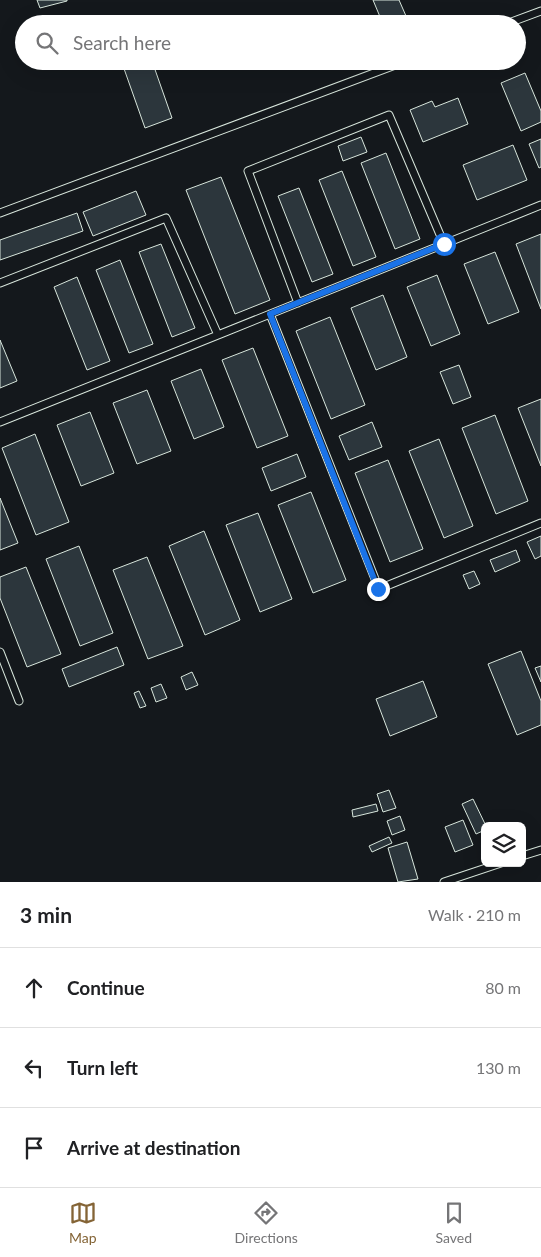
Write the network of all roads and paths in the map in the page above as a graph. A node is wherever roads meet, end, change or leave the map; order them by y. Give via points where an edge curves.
1 (541, 11) edge
2 (526, 17) edge
3 (382, 70) edge
4 (541, 205) edge
5 (0, 213) edge
6 (444, 244) junction
7 (0, 283) edge
8 (298, 303) junction
9 (270, 314) junction
10 (218, 335) junction
11 (0, 422) edge
12 (541, 523) edge
13 (0, 652) edge
14 (19, 701) dead end
15 (541, 850) edge
16 (526, 855) edge
17 (490, 867) edge
18 (444, 882) edge

1 - 2 lane
3 - 5 lane
4 - 6 lane
6 - 8 lane
6 - 8 lane via 390,115 248,171
7 - 10 lane via 166,218
8 - 9 lane
9 - 10 lane
9 - 12 lane via 378,589
10 - 11 lane
13 - 14 lane
15 - 16 lane
17 - 18 lane

